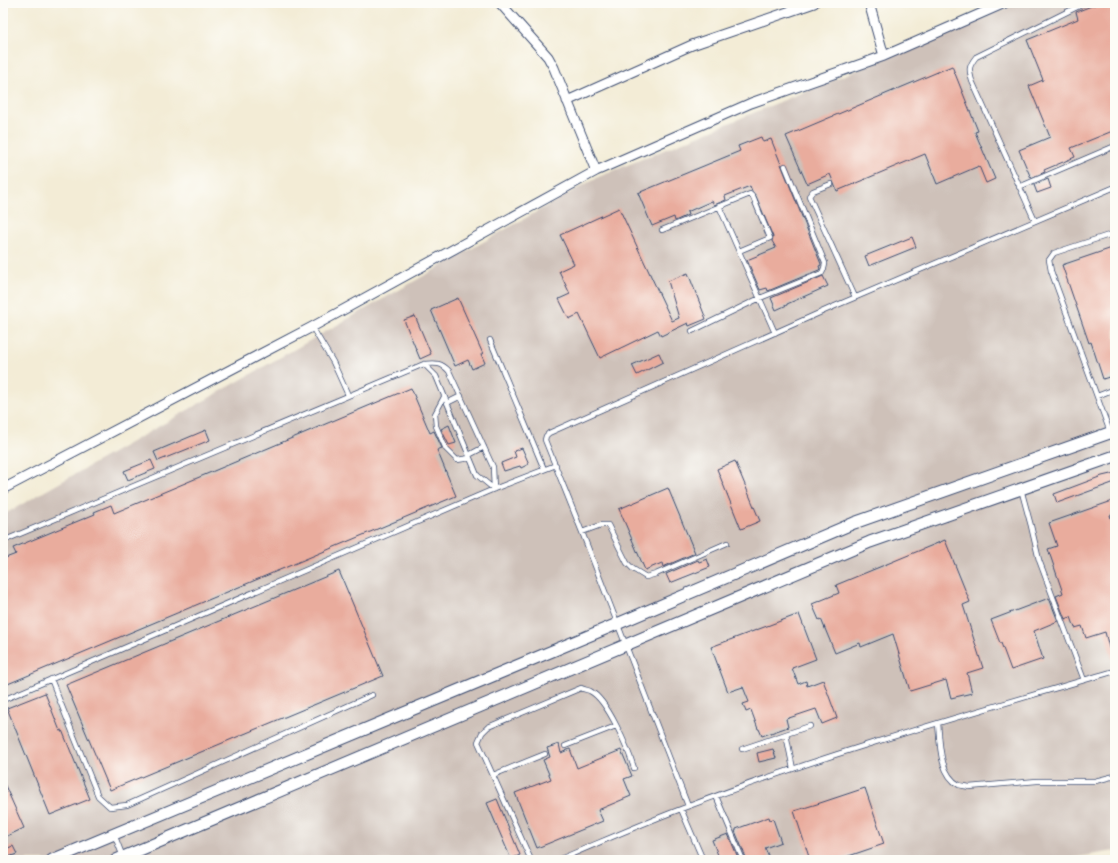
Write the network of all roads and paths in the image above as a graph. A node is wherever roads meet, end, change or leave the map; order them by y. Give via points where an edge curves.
1 (500, 3) edge
2 (814, 3) edge
3 (868, 3) edge
4 (1005, 3) edge
5 (1085, 3) edge
6 (884, 56) junction
7 (567, 101) junction
8 (1115, 146) edge
9 (785, 166) dead end
10 (596, 171) junction
11 (831, 184) dead end
12 (1019, 187) junction
13 (1115, 187) edge
14 (718, 206) junction
15 (1035, 221) junction
16 (662, 230) dead end
17 (1115, 233) edge
18 (739, 251) junction
19 (854, 297) junction
20 (760, 298) junction
21 (314, 330) junction
22 (692, 331) dead end
23 (775, 333) junction
24 (490, 340) dead end
25 (424, 364) junction
26 (1115, 389) edge
27 (348, 395) junction
28 (461, 396) junction
29 (1096, 396) junction
30 (444, 397) junction
31 (447, 403) junction
32 (1112, 432) edge
33 (484, 447) junction
34 (470, 456) junction
35 (1115, 456) edge
36 (556, 464) junction
37 (544, 469) junction
38 (3, 489) edge
39 (494, 489) junction
40 (1021, 489) junction
41 (582, 532) junction
42 (3, 541) edge
43 (728, 543) dead end
44 (617, 624) junction
45 (626, 645) junction
46 (1115, 671) edge
47 (51, 679) junction
48 (1084, 680) junction
49 (372, 695) dead end
50 (3, 700) edge
51 (938, 724) junction
52 (616, 726) junction
53 (810, 726) dead end
54 (786, 734) junction
55 (565, 746) dead end
56 (742, 749) dead end
57 (545, 754) dead end
58 (634, 768) dead end
59 (793, 769) junction
60 (493, 775) junction
61 (1115, 776) edge
62 (716, 796) junction
63 (688, 806) junction
64 (681, 809) junction
65 (114, 834) junction
66 (121, 859) edge
67 (52, 860) edge
68 (531, 860) edge
69 (558, 860) edge
70 (703, 860) edge
71 (743, 860) edge

1 - 7 street via 548,57
2 - 7 street via 692,45
3 - 6 street
4 - 6 street
5 - 12 lane via 976,57 971,63 969,70 972,81
6 - 10 street via 751,103
7 - 10 street
8 - 12 lane
9 - 20 lane via 825,267 822,273
10 - 21 street
11 - 19 lane via 813,191 809,196
12 - 15 lane
13 - 15 lane
14 - 16 lane
14 - 18 lane
14 - 18 lane via 750,194 753,197 770,238
15 - 19 lane
17 - 29 lane via 1054,253 1048,260
18 - 20 lane
19 - 23 lane
20 - 22 lane
20 - 23 lane
21 - 27 lane via 333,362
21 - 38 street
23 - 36 lane via 549,433 545,440
24 - 37 lane
25 - 27 lane
25 - 28 lane via 435,363 444,366
25 - 30 lane via 436,376
26 - 29 lane
27 - 42 lane
28 - 31 lane
28 - 33 lane
29 - 32 lane
30 - 31 lane
30 - 34 lane via 435,414 436,426 446,449 457,460
31 - 34 lane
32 - 44 street via 854,523
33 - 34 lane
33 - 39 lane via 493,467
34 - 39 lane via 477,475
35 - 40 street
36 - 37 lane
36 - 41 lane
37 - 39 lane
39 - 47 lane
40 - 45 street via 870,542
40 - 48 lane via 1038,560
41 - 43 lane via 608,525 627,563 646,577
41 - 44 lane
44 - 45 lane
44 - 65 street
45 - 63 lane
45 - 66 street
46 - 48 lane
47 - 49 lane via 98,796 110,807 127,805
47 - 50 lane
48 - 51 lane
51 - 59 lane
51 - 61 lane via 942,759 947,772 960,786 1037,781 1095,781
52 - 55 lane
52 - 58 lane
52 - 60 lane via 601,701 590,691 581,688 488,727 478,742
53 - 54 lane
54 - 56 lane
54 - 59 lane
57 - 60 lane
59 - 62 lane
60 - 68 lane
62 - 63 lane
62 - 71 lane
63 - 64 lane
64 - 69 lane
64 - 70 lane
65 - 66 lane
65 - 67 street

